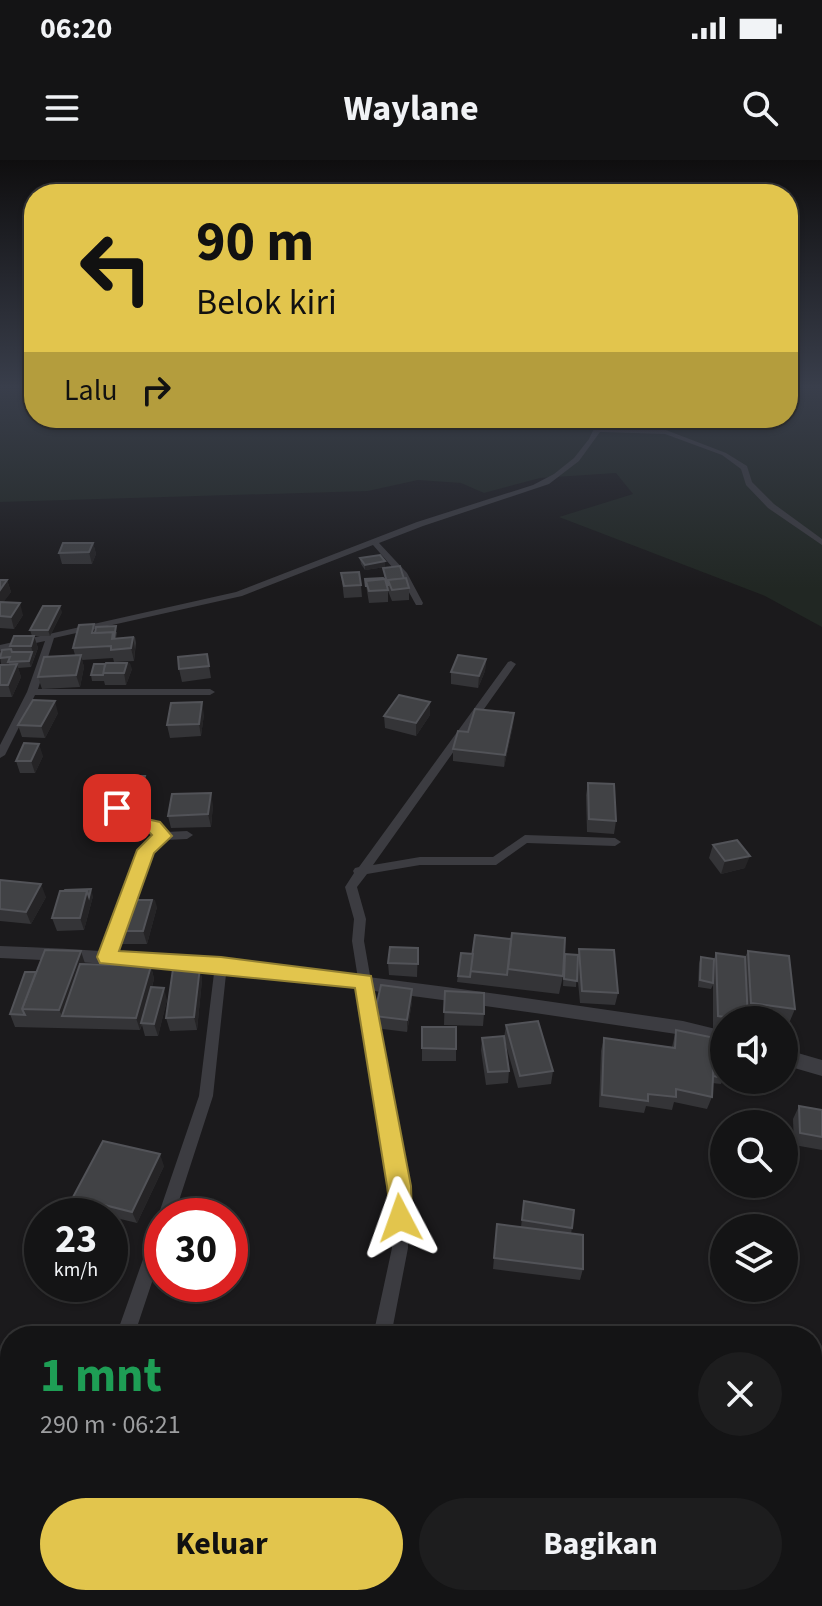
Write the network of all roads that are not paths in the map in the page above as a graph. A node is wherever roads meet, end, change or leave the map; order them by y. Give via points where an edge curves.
1 (580, 453) edge
2 (723, 453) edge
3 (374, 542) junction
4 (822, 543) edge
5 (419, 603) dead end
6 (50, 638) junction
7 (0, 648) edge
8 (511, 664) dead end
9 (32, 692) junction
10 (210, 692) dead end
11 (0, 755) edge
12 (117, 808) dead end
13 (187, 835) dead end
14 (163, 836) junction
15 (615, 842) dead end
16 (359, 871) junction
17 (0, 952) edge
18 (107, 957) junction
19 (221, 965) junction
20 (364, 982) junction
21 (710, 1035) edge
22 (798, 1061) edge
23 (822, 1068) edge
24 (172, 1198) edge
25 (144, 1281) edge
26 (128, 1326) edge
27 (384, 1326) edge

1 - 3 street via 543,485
2 - 4 street via 744,468 749,483 771,506
3 - 5 street via 404,575
3 - 6 street via 239,594
6 - 7 street
6 - 9 street
8 - 16 street
9 - 10 street
9 - 11 street
12 - 14 street via 122,820 154,826
13 - 14 street
14 - 18 street via 146,850
15 - 16 street via 525,839 499,860 430,860
16 - 20 street via 351,890 360,919
17 - 18 street
18 - 19 street
19 - 20 street
19 - 24 street via 206,1096
20 - 21 street
20 - 27 street via 399,1186 400,1248
22 - 23 street
25 - 26 street

